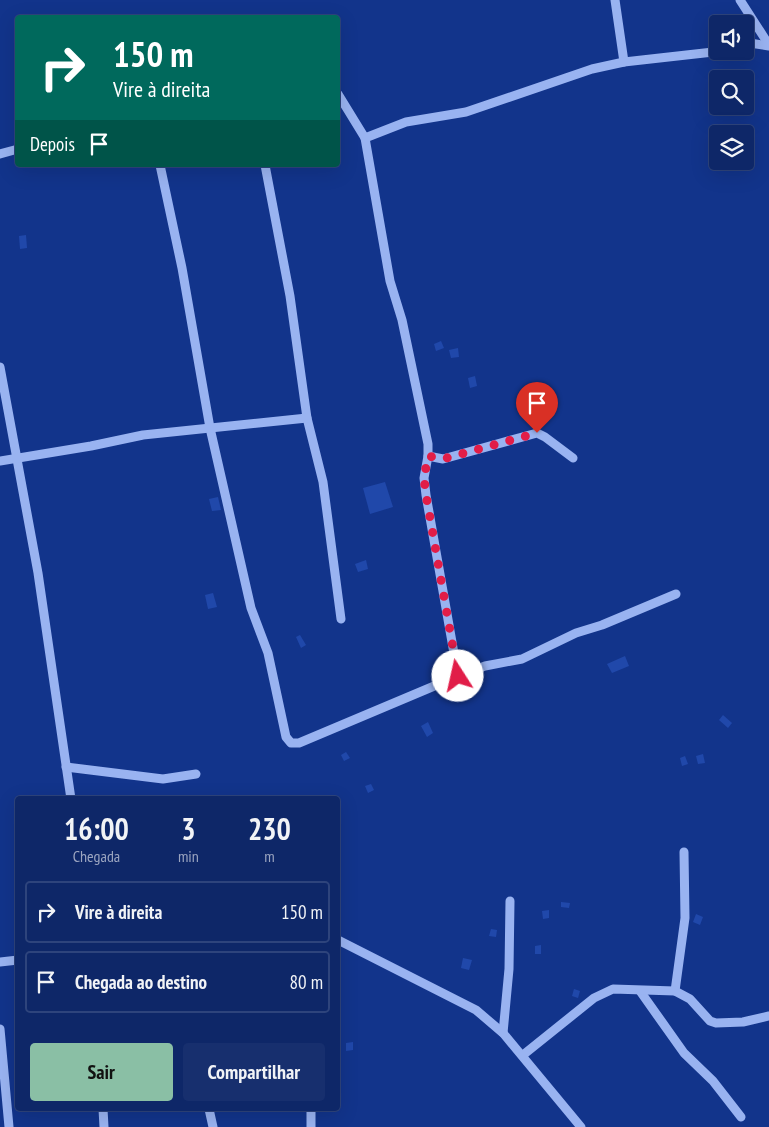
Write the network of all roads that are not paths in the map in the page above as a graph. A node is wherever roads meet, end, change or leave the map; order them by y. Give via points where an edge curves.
1 (615, 0) edge
2 (740, 0) edge
3 (754, 44) edge
4 (769, 46) edge
5 (709, 52) edge
6 (624, 62) junction
7 (340, 98) edge
8 (365, 138) junction
9 (15, 150) edge
10 (0, 154) edge
11 (160, 167) edge
12 (265, 167) edge
13 (0, 367) edge
14 (307, 418) junction
15 (210, 428) junction
16 (428, 456) junction
17 (16, 458) junction
18 (573, 458) dead end
19 (0, 461) edge
20 (676, 594) dead end
21 (340, 619) dead end
22 (458, 676) junction
23 (66, 767) junction
24 (196, 774) dead end
25 (71, 796) edge
26 (684, 852) dead end
27 (510, 901) dead end
28 (340, 941) edge
29 (15, 960) edge
30 (0, 962) edge
31 (640, 991) junction
32 (675, 991) junction
33 (769, 1016) edge
34 (0, 1029) edge
35 (503, 1032) junction
36 (524, 1055) junction
37 (103, 1111) edge
38 (209, 1111) edge
39 (311, 1111) edge
40 (741, 1117) dead end
41 (9, 1127) edge
42 (104, 1127) edge
43 (213, 1127) edge
44 (311, 1127) edge
45 (582, 1127) edge

1 - 6 street
2 - 4 street
3 - 4 street
5 - 6 street
6 - 8 street via 592,69 466,112 406,122
7 - 8 street
8 - 16 street via 390,281 402,320
9 - 10 street
11 - 15 street
12 - 14 street via 290,296
13 - 17 street
14 - 15 street
14 - 21 street via 323,482
15 - 17 street via 143,435
15 - 22 street via 251,608 268,653 286,737 291,743 299,743
16 - 18 street via 443,459 537,433
16 - 22 street via 424,478 426,495
17 - 19 street
17 - 23 street via 38,573
20 - 22 street via 576,633 522,659 485,666
23 - 24 street via 163,778
23 - 25 street
26 - 32 street via 685,918
27 - 35 street via 509,969
28 - 35 street via 463,1002
29 - 30 street
31 - 32 street
31 - 36 street via 613,989 603,992
31 - 40 street via 684,1053
32 - 33 street via 716,1023 744,1022
34 - 41 street
35 - 36 street
36 - 45 street
37 - 42 street
38 - 43 street
39 - 44 street

